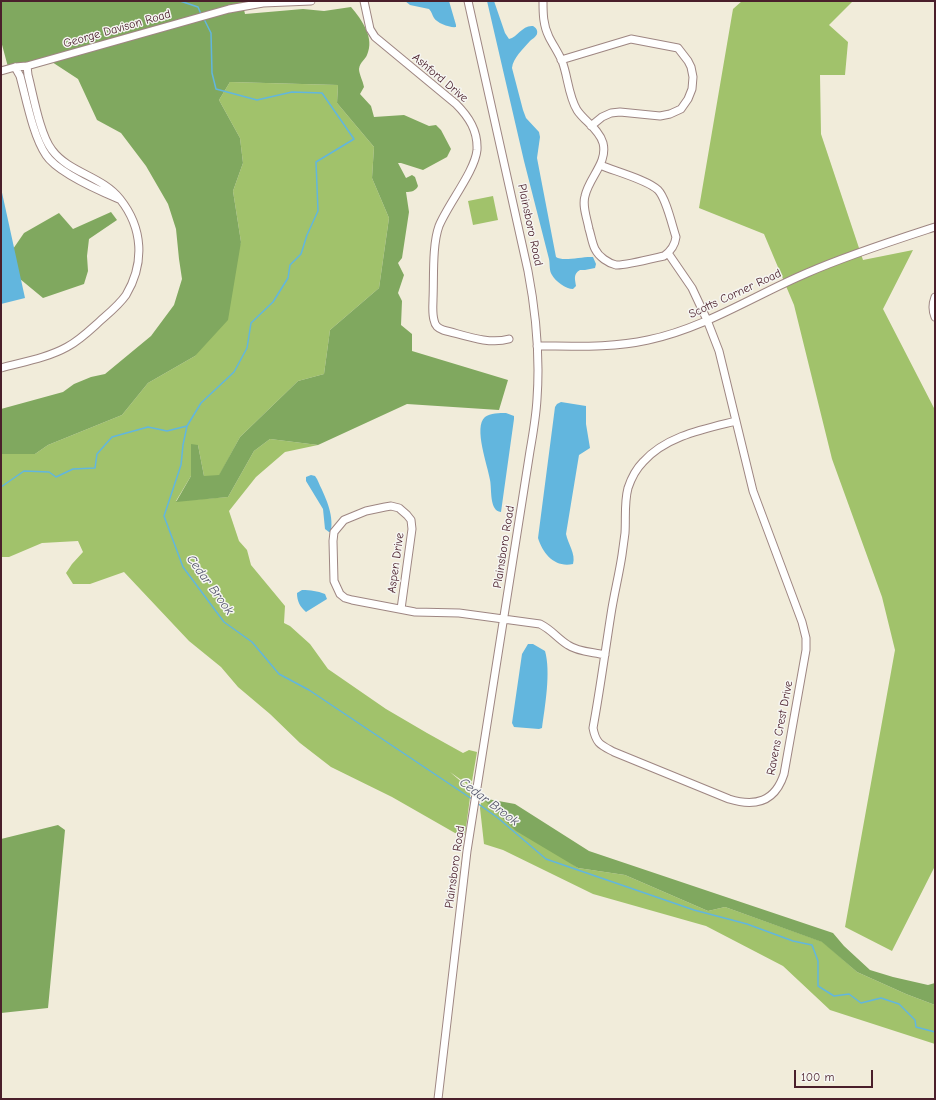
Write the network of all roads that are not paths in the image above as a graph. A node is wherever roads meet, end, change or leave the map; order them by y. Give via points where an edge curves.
1 (311, 1) edge
2 (364, 1) edge
3 (468, 1) edge
4 (543, 1) edge
5 (561, 60) junction
6 (27, 66) junction
7 (15, 67) junction
8 (1, 71) edge
9 (37, 122) junction
10 (591, 126) junction
11 (600, 165) junction
12 (935, 227) edge
13 (668, 253) junction
14 (935, 297) edge
15 (935, 317) edge
16 (707, 320) junction
17 (509, 339) dead end
18 (537, 346) junction
19 (1, 368) edge
20 (736, 421) junction
21 (401, 609) junction
22 (504, 619) junction
23 (605, 655) junction
24 (438, 1099) edge

1 - 6 street, George Davison Road via 252,5 209,14
2 - 17 street, Ashford Drive via 370,29 375,37 456,104 471,122 476,136 477,150 474,162 438,228 433,317 436,325 439,329 491,342
3 - 18 street, Plainsboro Road via 528,271
4 - 5 street via 543,19
5 - 10 street via 574,104
5 - 10 street via 631,39 678,48 691,67 692,89 681,109 660,116 611,113
6 - 7 street, George Davison Road
6 - 9 street
7 - 8 street, George Davison Road
7 - 9 street
9 - 19 street via 39,143 55,165 75,172 121,200 134,224 139,246 138,267 119,304 81,338 45,356
10 - 11 street via 603,142 603,160
11 - 13 street via 658,190 663,197 676,236 675,243
11 - 13 street via 585,195 584,203 592,243 600,256 618,265
12 - 16 street, Scotts Corner Road via 808,272
13 - 16 street, Ravens Crest Drive via 692,288
14 - 15 street via 932,305
16 - 18 street, Scotts Corner Road via 668,335 632,343
16 - 20 street, Ravens Crest Drive via 719,351
18 - 22 street, Plainsboro Road via 537,399
20 - 23 street, Ravens Crest Drive via 678,438 659,448 642,463 634,475 625,502 625,534
20 - 23 street, Ravens Crest Drive via 753,491 806,638 784,774 777,788 761,800 738,802 599,744 593,728
21 - 21 street, Aspen Drive via 345,598 336,588 334,532 344,520 366,511 391,506 399,508 411,520 410,548
21 - 22 street, Aspen Drive via 415,612 460,612
22 - 23 street via 540,624 575,649
22 - 24 street, Plainsboro Road via 462,892

